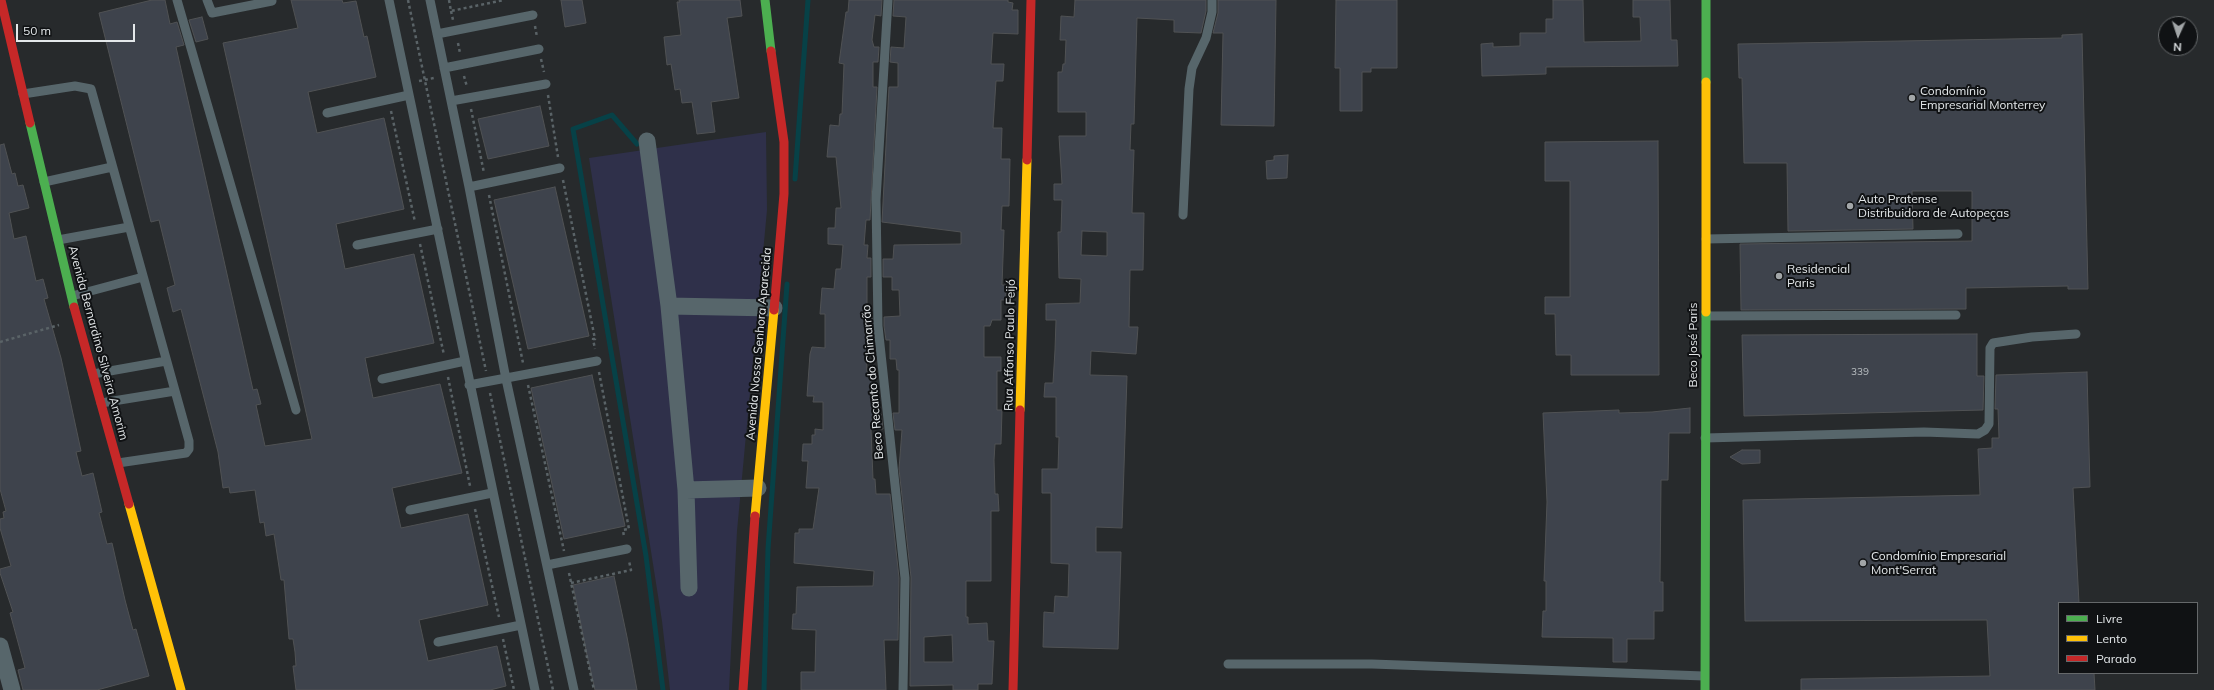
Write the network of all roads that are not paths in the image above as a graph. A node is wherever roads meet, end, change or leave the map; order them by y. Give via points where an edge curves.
1 (1, 0) edge
2 (177, 0) edge
3 (207, 0) edge
4 (389, 0) edge
5 (430, 0) edge
6 (765, 0) edge
7 (888, 0) edge
8 (1031, 0) edge
9 (1212, 0) edge
10 (1706, 0) edge
11 (272, 1) edge
12 (533, 15) road end
13 (437, 34) junction
14 (539, 49) road end
15 (444, 68) junction
16 (546, 84) road end
17 (23, 94) junction
18 (409, 96) junction
19 (451, 101) junction
20 (327, 113) dead end
21 (647, 141) dead end
22 (112, 167) junction
23 (560, 168) road end
24 (44, 182) junction
25 (469, 187) junction
26 (1183, 215) dead end
27 (129, 227) junction
28 (438, 229) junction
29 (1958, 234) dead end
30 (1706, 239) junction
31 (58, 240) junction
32 (356, 245) dead end
33 (143, 277) junction
34 (72, 296) junction
35 (669, 306) junction
36 (774, 308) junction
37 (1956, 315) dead end
38 (1705, 316) junction
39 (2076, 334) dead end
40 (597, 360) road end
41 (166, 361) junction
42 (465, 361) junction
43 (93, 374) junction
44 (506, 378) junction
45 (382, 379) dead end
46 (469, 385) junction
47 (175, 391) junction
48 (101, 403) junction
49 (296, 410) dead end
50 (1705, 438) junction
51 (118, 463) junction
52 (758, 488) junction
53 (686, 490) junction
54 (492, 492) junction
55 (410, 510) dead end
56 (627, 549) road end
57 (547, 565) junction
58 (689, 588) dead end
59 (521, 626) junction
60 (438, 642) dead end
61 (0, 646) edge
62 (1228, 664) dead end
63 (1704, 676) junction
64 (12, 690) edge
65 (180, 690) edge
66 (535, 690) edge
67 (574, 690) edge
68 (743, 690) edge
69 (903, 690) edge
70 (1013, 690) edge
71 (1705, 690) edge

1 - 17 street, Avenida Bernardino Silveira Amorim
2 - 49 lane
3 - 11 lane via 212,13
4 - 18 lane
5 - 13 lane
6 - 36 street, Avenida Nossa Senhora Aparecida via 784,142 784,194
7 - 69 lane, Beco Recanto do Chimarrão via 876,200 878,326 905,578
8 - 70 street, Rua Affonso Paulo Feijó
9 - 26 lane via 1206,38 1192,68 1189,89
10 - 30 street, Beco José Paris
12 - 13 lane
13 - 15 lane
14 - 15 lane
15 - 19 lane
16 - 19 lane
17 - 22 lane via 75,86 90,89
17 - 24 street, Avenida Bernardino Silveira Amorim
18 - 20 lane
18 - 28 lane
19 - 25 lane
21 - 35 street
22 - 24 lane
22 - 27 lane
23 - 25 lane
24 - 31 street, Avenida Bernardino Silveira Amorim
25 - 44 lane
27 - 31 lane
27 - 33 lane
28 - 32 lane
28 - 42 lane
29 - 30 lane
30 - 38 street, Beco José Paris
31 - 34 street, Avenida Bernardino Silveira Amorim
33 - 34 lane
33 - 41 lane
34 - 43 street, Avenida Bernardino Silveira Amorim
35 - 36 street
35 - 53 street
36 - 52 street, Avenida Nossa Senhora Aparecida
37 - 38 lane
38 - 50 street, Beco José Paris
39 - 50 lane via 1993,343 1990,348 1989,424 1978,434 1924,432
40 - 44 lane
41 - 43 lane
41 - 47 lane
42 - 45 lane
42 - 46 lane
43 - 48 street, Avenida Bernardino Silveira Amorim
44 - 46 lane
44 - 57 lane
46 - 54 lane
47 - 48 lane
47 - 51 lane via 189,441 186,453
48 - 51 street, Avenida Bernardino Silveira Amorim
50 - 63 street, Beco José Paris
51 - 65 street, Avenida Bernardino Silveira Amorim
52 - 53 street
52 - 68 street, Avenida Nossa Senhora Aparecida
53 - 58 street
54 - 55 lane
54 - 59 lane
56 - 57 lane
57 - 67 lane
59 - 60 lane
59 - 66 lane
61 - 64 street
62 - 63 lane via 1372,664
63 - 71 street, Beco José Paris

